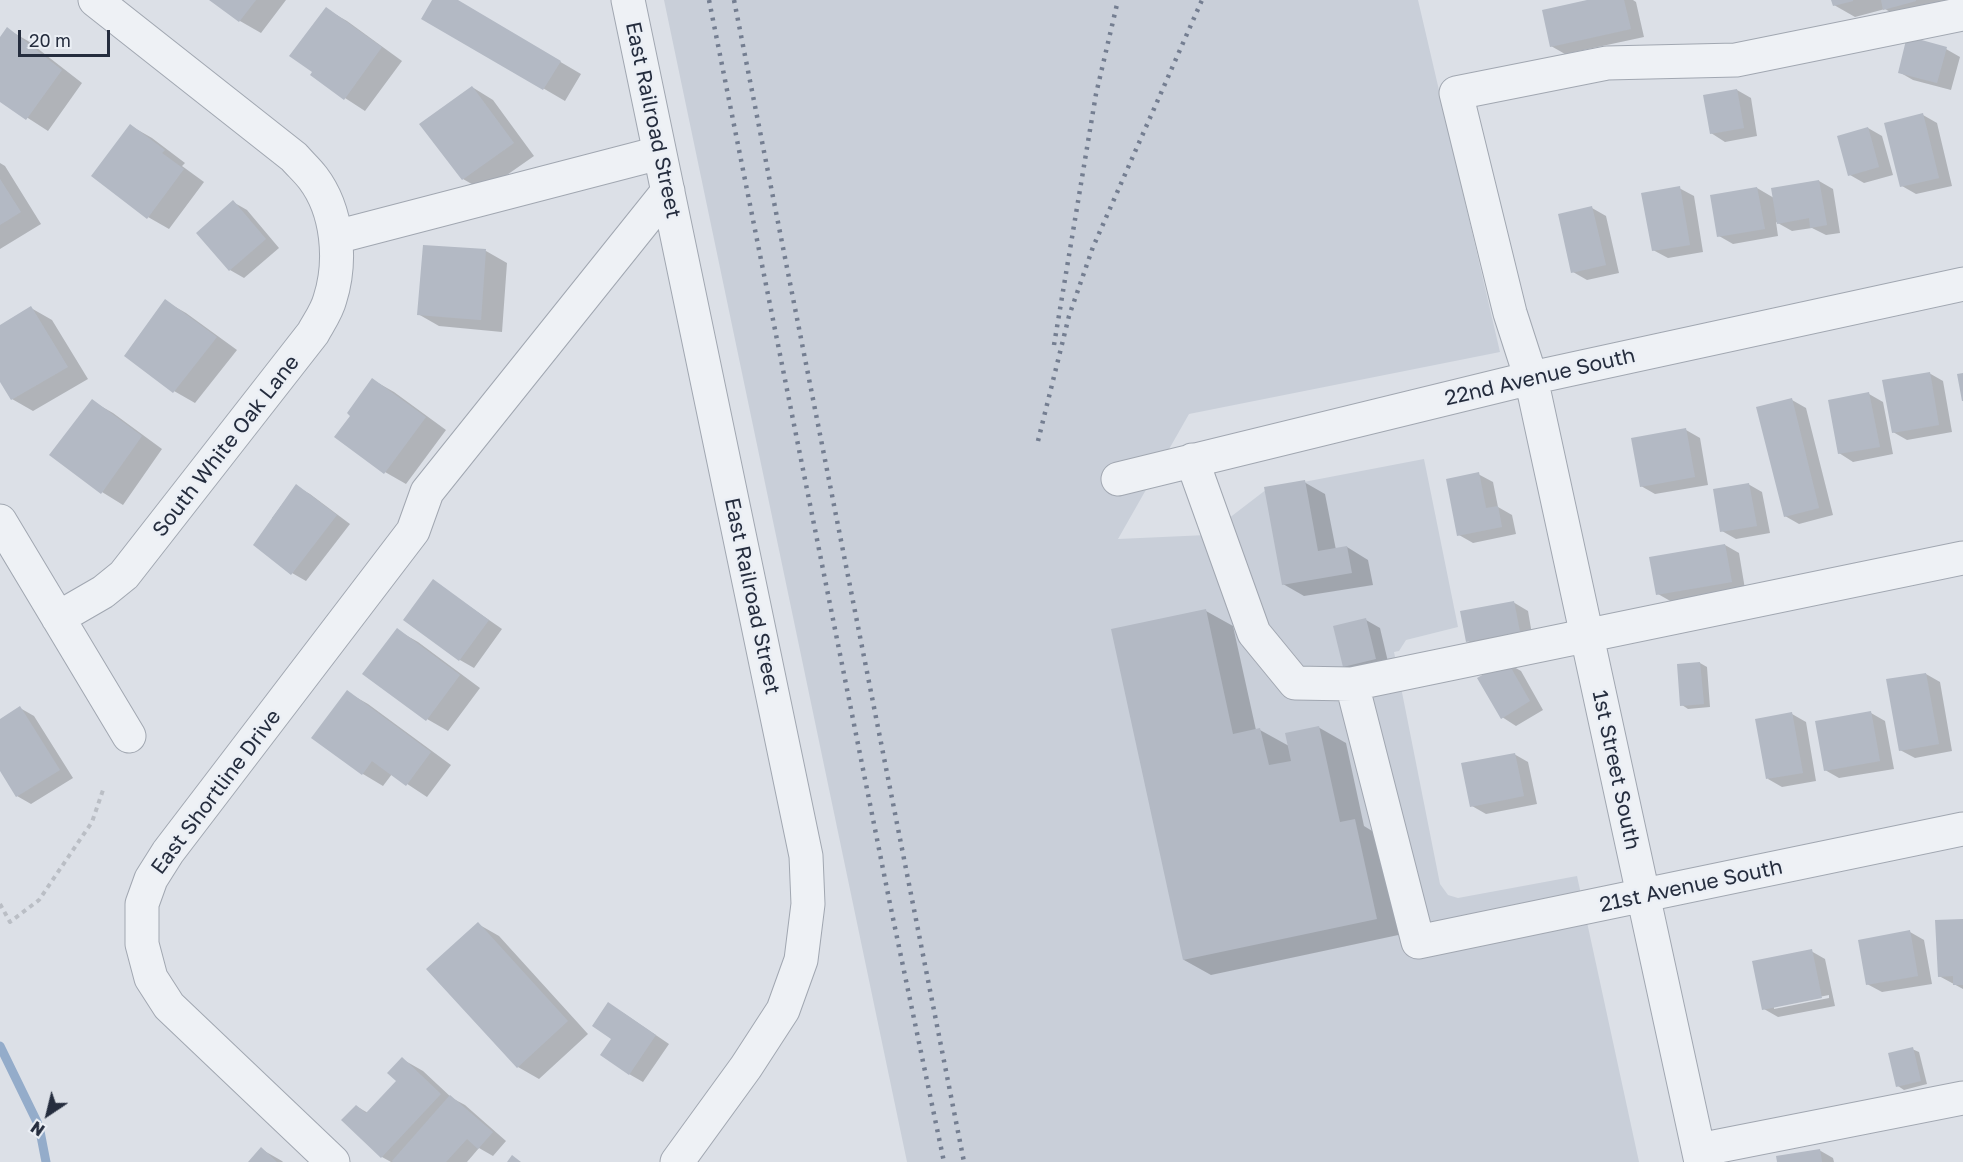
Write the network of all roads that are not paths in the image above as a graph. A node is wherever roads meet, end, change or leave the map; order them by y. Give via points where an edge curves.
1 (95, 0) edge
2 (628, 0) edge
3 (1963, 14) edge
4 (659, 153) junction
5 (668, 191) junction
6 (336, 237) junction
7 (1963, 284) edge
8 (1531, 378) junction
9 (1192, 460) junction
10 (1118, 479) dead end
11 (0, 520) edge
12 (1963, 558) edge
13 (58, 618) junction
14 (1587, 637) junction
15 (1352, 684) junction
16 (129, 736) dead end
17 (1963, 830) edge
18 (1642, 896) junction
19 (1963, 1098) edge
20 (1700, 1156) edge
21 (683, 1159) edge
22 (333, 1162) edge

1 - 6 street, South White Oak Lane via 294,157 315,180
2 - 4 street, East Railroad Street
3 - 8 street, 1st Street South via 1736,60 1607,63 1456,93 1510,313
4 - 5 street, East Railroad Street
4 - 6 street
5 - 21 street, East Railroad Street via 806,856 808,904 801,960 783,1010
5 - 22 street, East Shortline Drive via 427,492 413,531 168,852 151,879 142,904 142,944 151,978 169,1006
6 - 13 street, South White Oak Lane via 337,268 330,302 313,333 124,575 104,592
7 - 8 street, 22nd Avenue South
8 - 9 street, 22nd Avenue South
8 - 14 street, 1st Street South
9 - 10 street, 22nd Avenue South
9 - 15 street via 1254,633 1295,683
11 - 13 street
12 - 14 street
13 - 16 street
14 - 15 street
14 - 18 street, 1st Street South
15 - 18 street, 21st Avenue South via 1418,942
17 - 18 street, 21st Avenue South
18 - 20 street, 1st Street South
19 - 20 street

